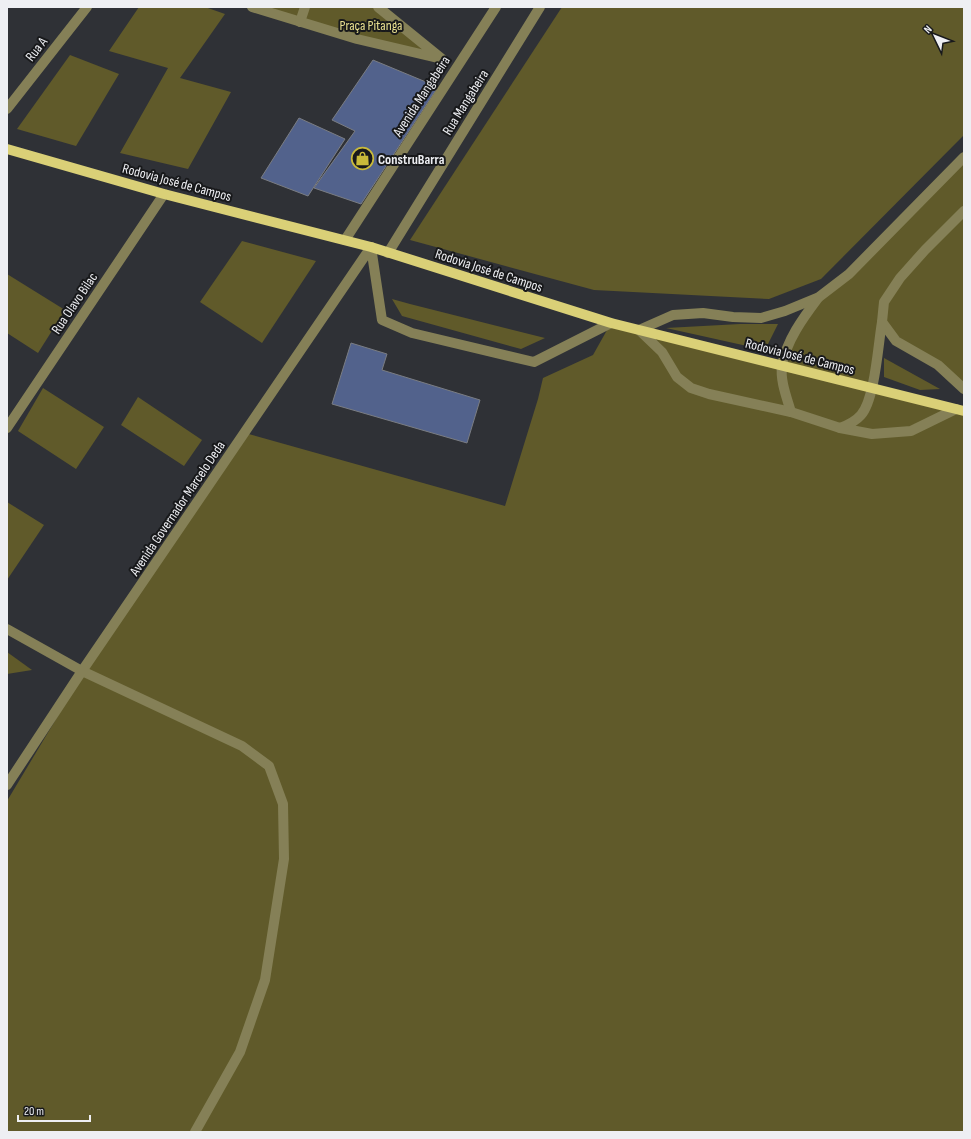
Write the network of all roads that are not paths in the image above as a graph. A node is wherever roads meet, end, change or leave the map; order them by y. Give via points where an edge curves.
1 (87, 7) edge
2 (252, 7) edge
3 (305, 7) edge
4 (378, 7) edge
5 (496, 7) edge
6 (540, 7) edge
7 (300, 22) junction
8 (442, 59) junction
9 (457, 65) junction
10 (7, 109) edge
11 (7, 149) edge
12 (964, 157) edge
13 (164, 194) junction
14 (964, 212) edge
15 (345, 240) junction
16 (371, 247) junction
17 (388, 253) junction
18 (819, 297) junction
19 (882, 322) junction
20 (611, 323) junction
21 (639, 330) junction
22 (782, 367) junction
23 (872, 388) junction
24 (964, 389) edge
25 (960, 410) edge
26 (791, 412) junction
27 (7, 428) edge
28 (840, 428) junction
29 (7, 629) edge
30 (82, 671) junction
31 (7, 785) edge
32 (195, 1132) edge

1 - 10 street, Rua A
2 - 7 street
3 - 7 street
4 - 8 street
5 - 9 street, Avenida Mangabeira
6 - 17 street, Rua Mangabeira
7 - 8 street via 357,39
8 - 9 street
9 - 15 street, Avenida Mangabeira
11 - 13 main road, Rodovia José de Campos
12 - 18 street via 849,274
13 - 15 main road, Rodovia José de Campos
13 - 27 street, Rua Olavo Bilac
14 - 19 street via 900,278 884,302
15 - 16 main road, Rodovia José de Campos
16 - 17 main road, Rodovia José de Campos
16 - 20 street via 382,320 412,333 534,362
16 - 30 street, Avenida Governador Marcelo Deda
17 - 20 main road, Rodovia José de Campos
18 - 21 street via 761,318 703,313 673,315
18 - 22 street via 796,329
19 - 23 street
19 - 24 street via 896,341 938,365
20 - 21 main road, Rodovia José de Campos
21 - 22 main road, Rodovia José de Campos
21 - 26 street via 662,352 677,377 691,388
22 - 23 main road, Rodovia José de Campos
22 - 26 street
23 - 25 main road, Rodovia José de Campos
23 - 28 street via 862,414 852,423
25 - 28 street via 911,431 872,434
26 - 28 street
29 - 30 street
30 - 31 street, Avenida Governador Marcelo Deda
30 - 32 street via 242,746 270,766 283,804 284,859 265,980 240,1052

